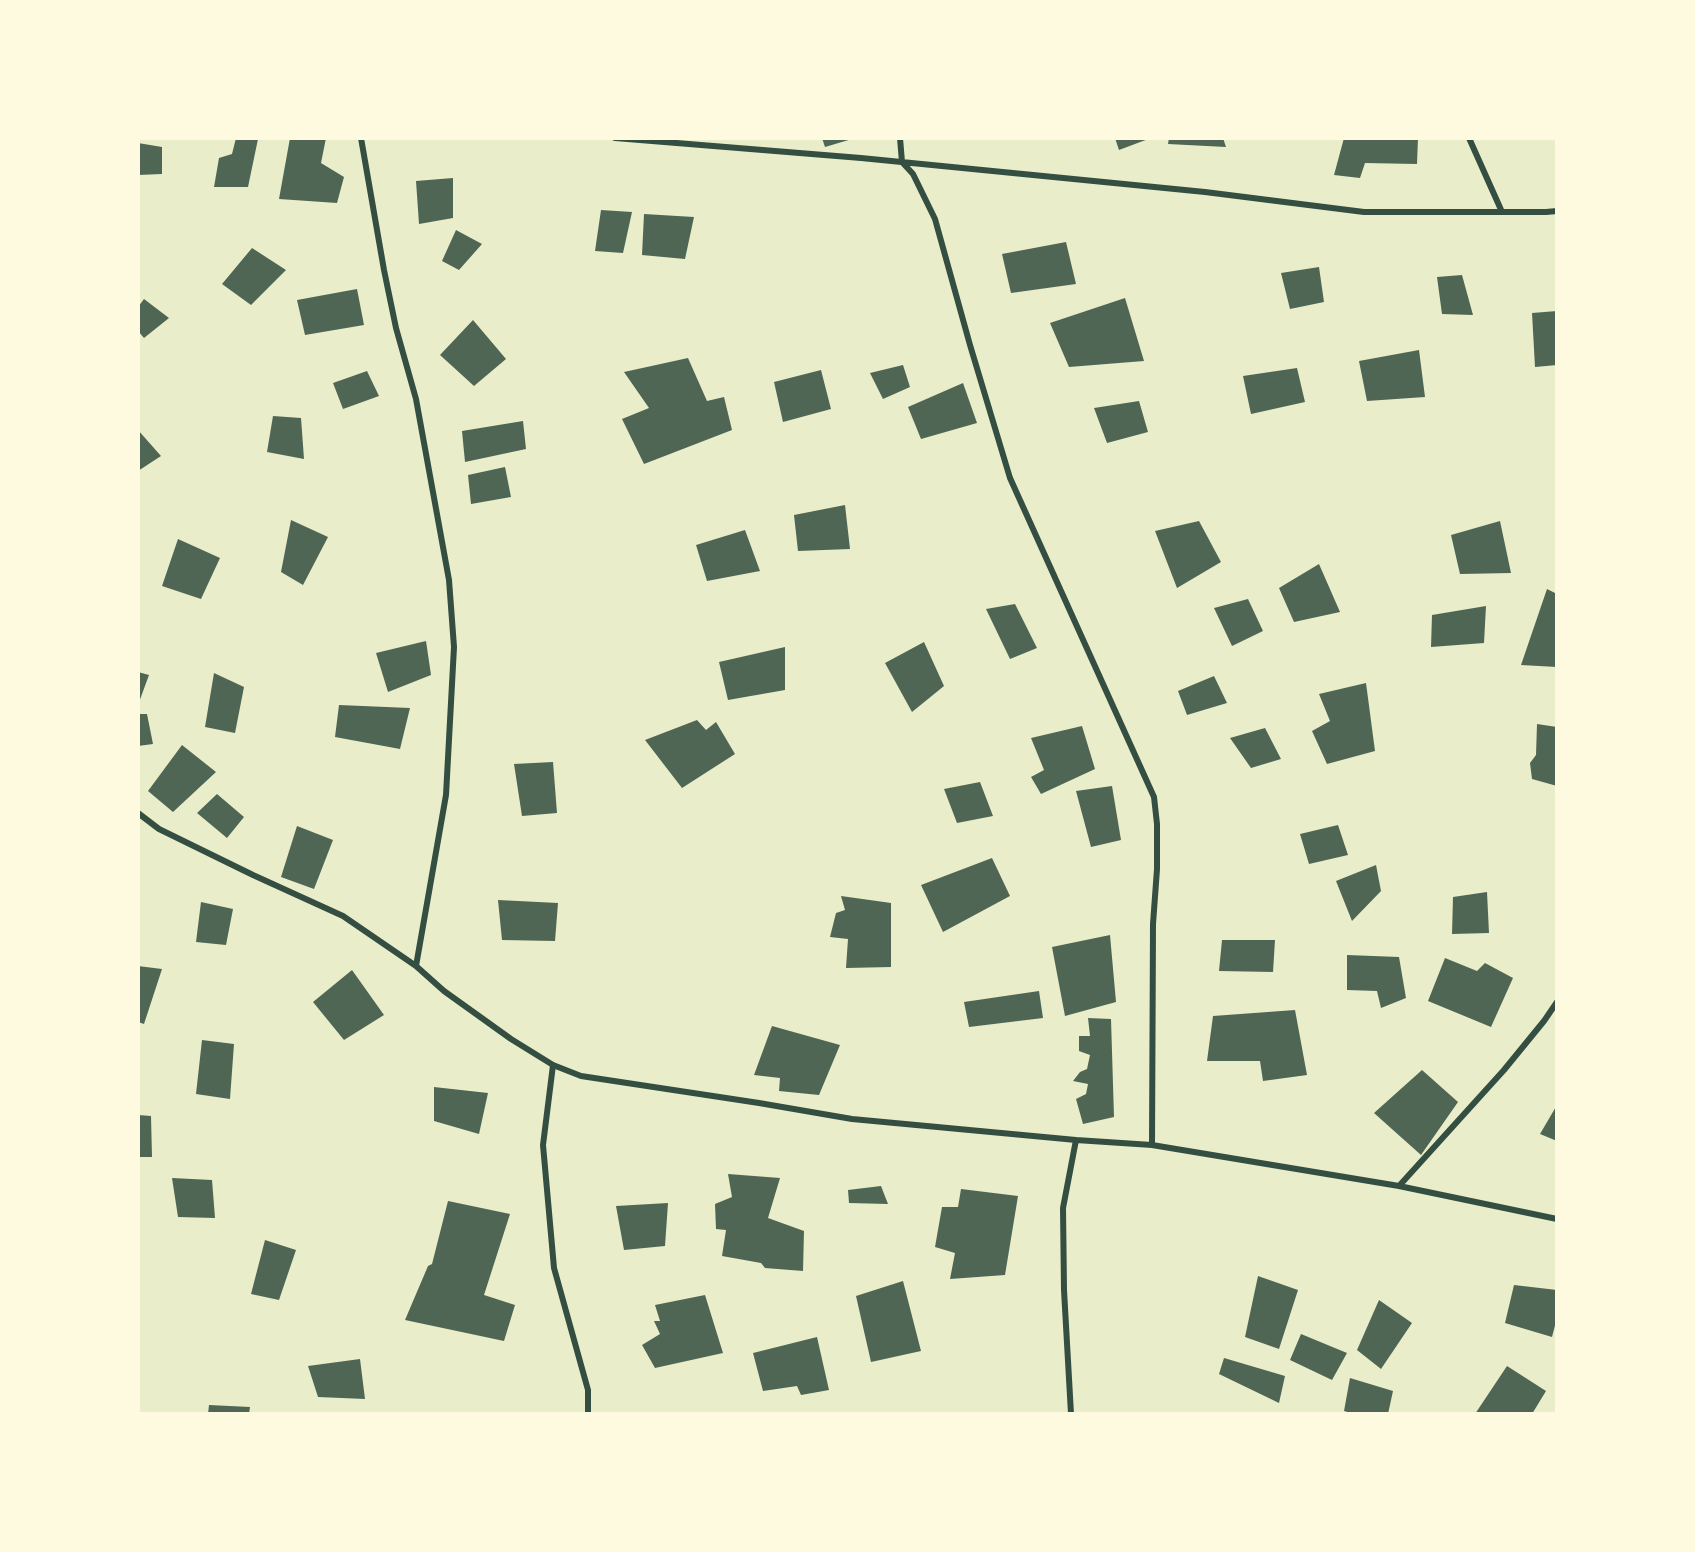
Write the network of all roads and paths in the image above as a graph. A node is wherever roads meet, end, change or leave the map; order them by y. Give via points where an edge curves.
1 (361, 138) edge
2 (615, 138) edge
3 (900, 138) edge
4 (1468, 138) edge
5 (902, 162) junction
6 (1557, 211) edge
7 (1502, 212) junction
8 (138, 813) edge
9 (416, 966) junction
10 (1557, 1002) edge
11 (553, 1065) junction
12 (1076, 1140) junction
13 (1152, 1145) junction
14 (1400, 1186) junction
15 (1557, 1219) edge
16 (588, 1414) edge
17 (1071, 1414) edge

1 - 9 street via 396,328 416,399 449,580 454,647 446,795
2 - 5 street
3 - 5 street
4 - 7 street
5 - 7 street via 1364,212
5 - 13 street via 913,174 935,219 1010,478 1154,797 1157,869 1153,924
6 - 7 street
8 - 9 street via 159,829 343,916
9 - 11 street via 463,1005
10 - 14 street via 1504,1070
11 - 12 street via 581,1076 852,1119
11 - 16 street via 543,1145 554,1268 588,1390
12 - 13 street
12 - 17 street via 1063,1208
13 - 14 street
14 - 15 street

